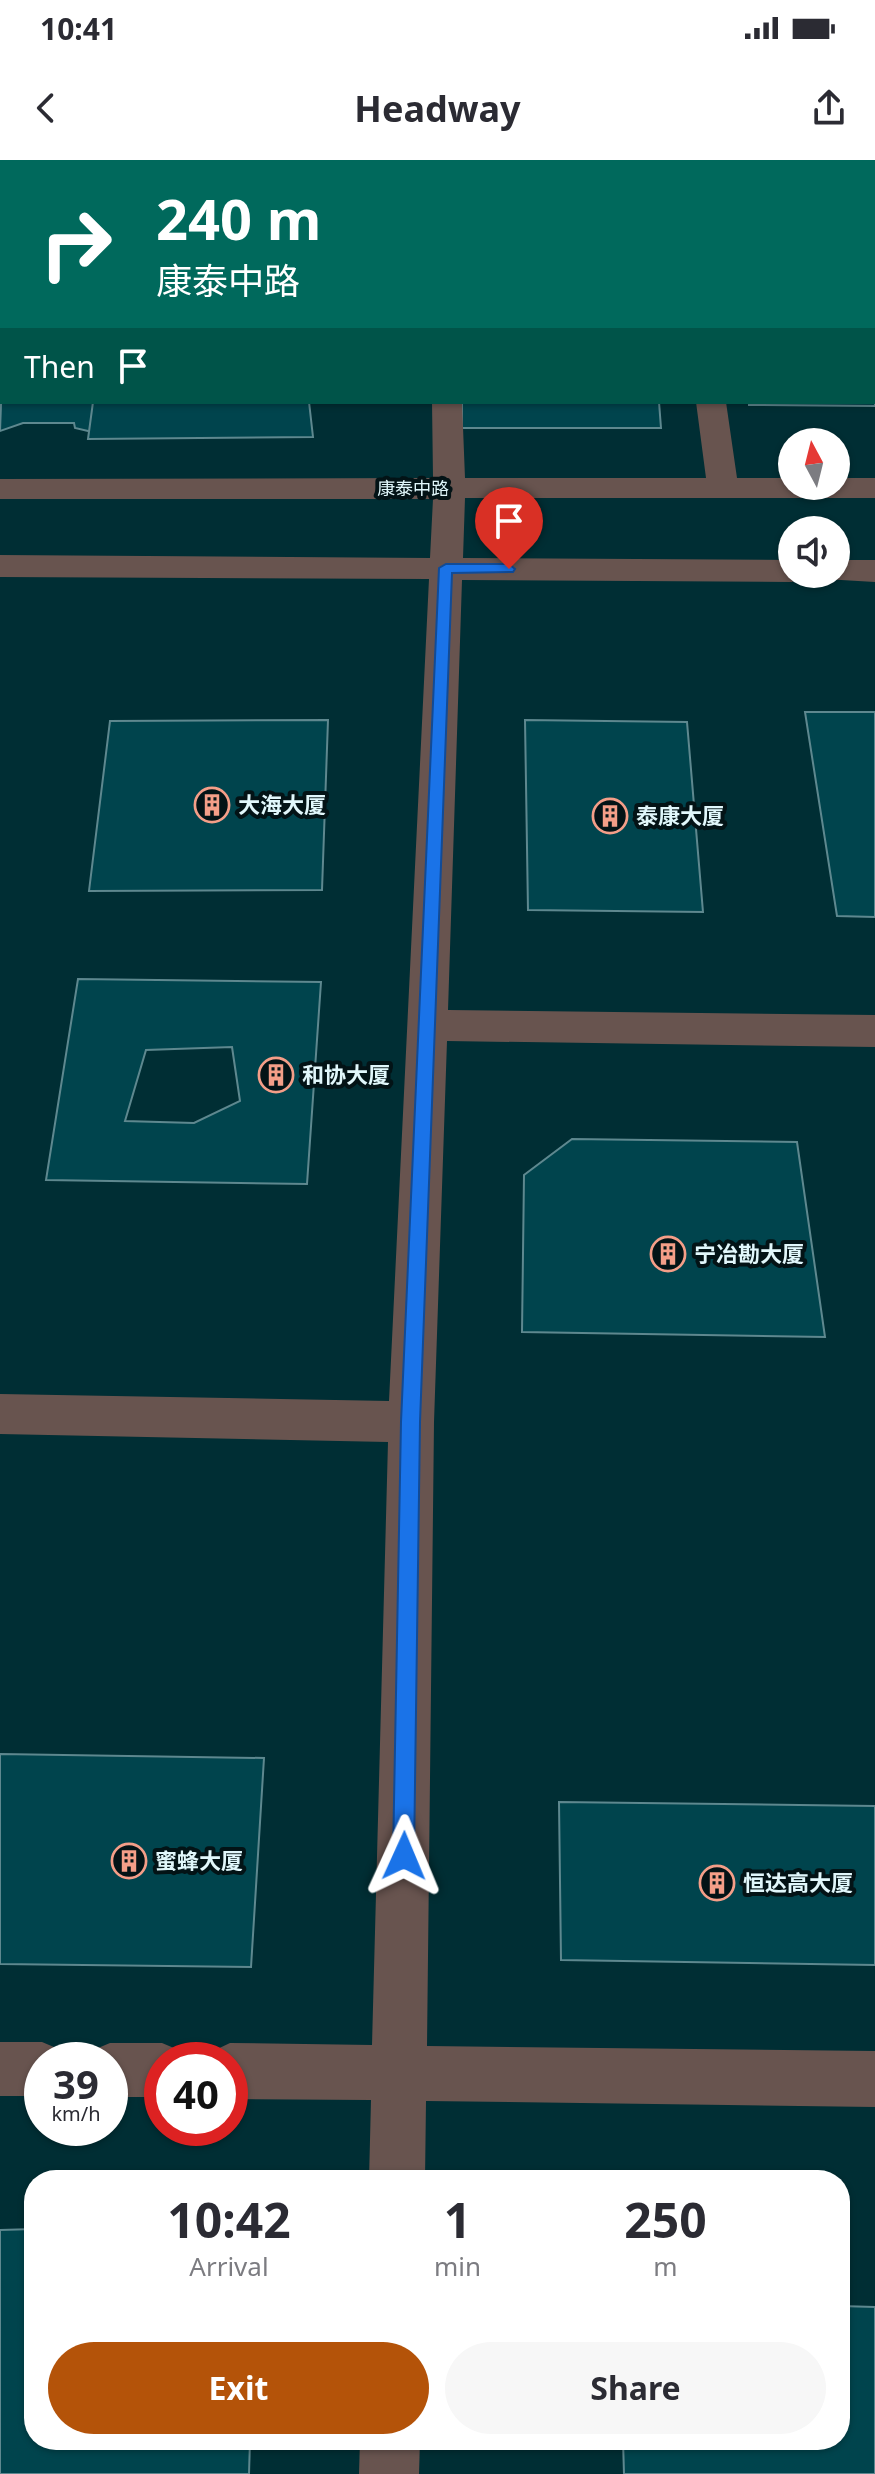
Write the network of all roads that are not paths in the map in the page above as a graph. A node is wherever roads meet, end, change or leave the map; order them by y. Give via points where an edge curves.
1 (447, 404) edge
2 (711, 404) edge
3 (723, 488) junction
4 (875, 488) edge
5 (0, 489) edge
6 (449, 489) junction
7 (0, 566) edge
8 (446, 568) junction
9 (778, 571) edge
10 (850, 571) edge
11 (875, 571) edge
12 (427, 1025) junction
13 (875, 1031) edge
14 (0, 1414) edge
15 (411, 1422) junction
16 (0, 2069) edge
17 (24, 2069) edge
18 (248, 2071) edge
19 (400, 2073) junction
20 (875, 2079) edge
21 (397, 2170) edge
22 (390, 2450) edge
23 (389, 2474) edge

1 - 6 street
2 - 3 street
3 - 4 street, 康泰中路
3 - 6 street, 康泰中路
5 - 6 street, 康泰中路
6 - 8 street
7 - 8 street
8 - 9 street
8 - 12 street
10 - 11 street
12 - 13 street
12 - 15 street
14 - 15 street
15 - 19 street
16 - 17 street
18 - 19 street
19 - 20 street
19 - 21 street
22 - 23 street

